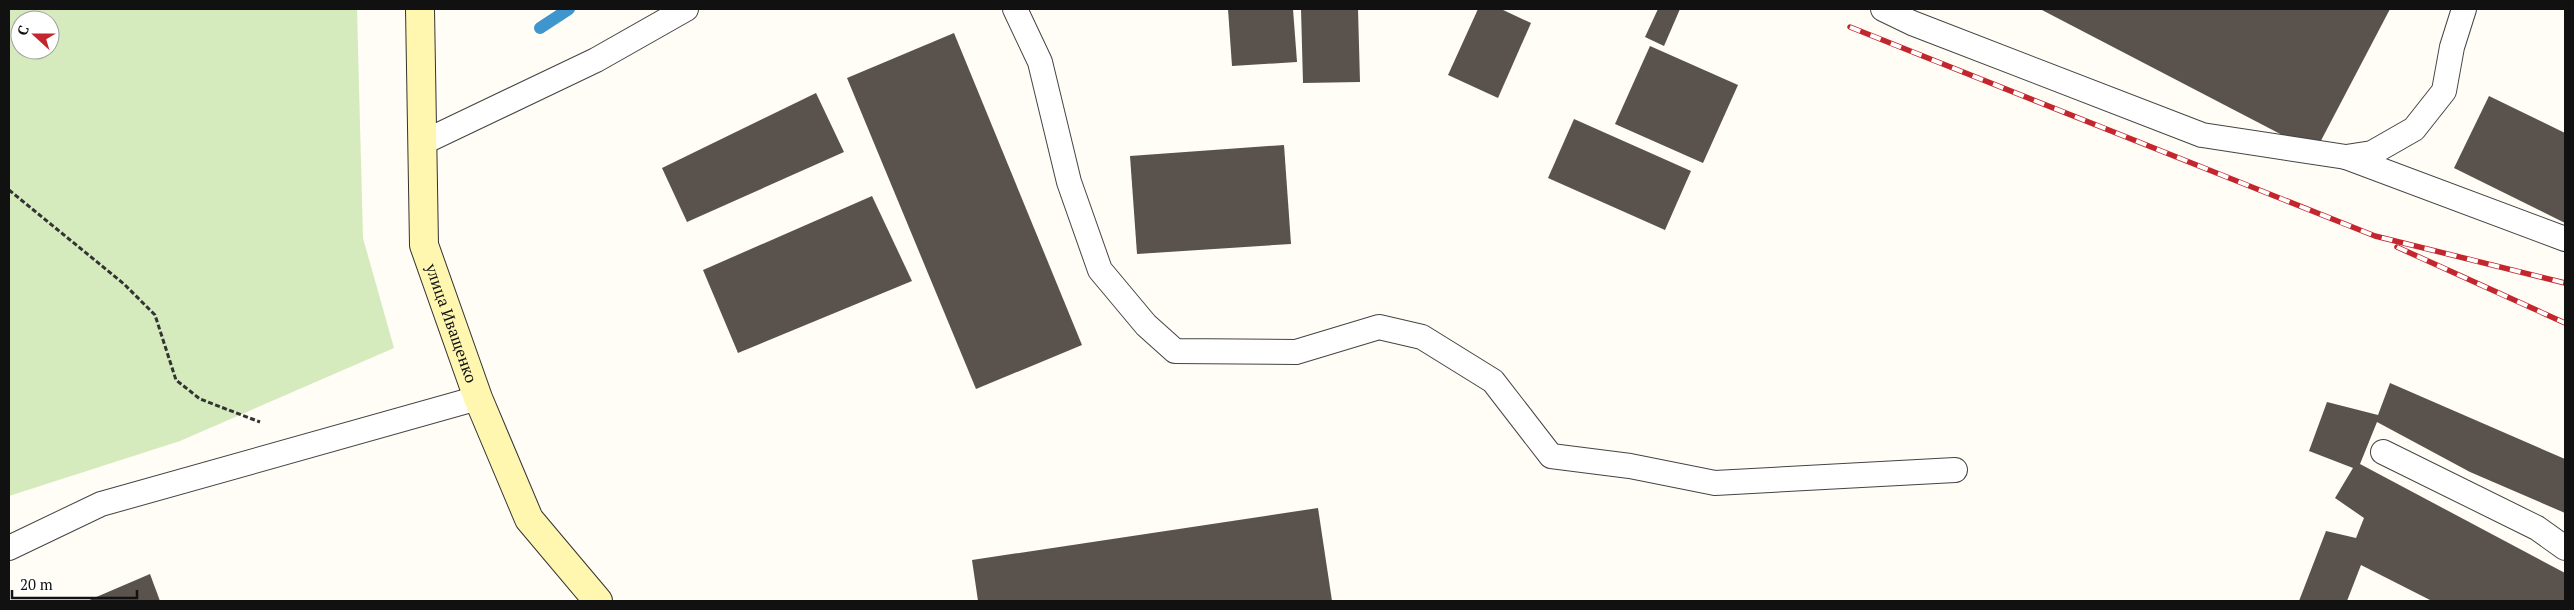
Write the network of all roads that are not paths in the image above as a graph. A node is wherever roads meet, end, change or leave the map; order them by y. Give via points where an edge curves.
1 (420, 9) edge
2 (686, 9) edge
3 (1015, 9) edge
4 (1883, 9) edge
5 (2464, 9) edge
6 (422, 143) junction
7 (2346, 157) junction
8 (2565, 239) edge
9 (478, 398) junction
10 (2383, 452) dead end
11 (1955, 470) dead end
12 (9, 548) edge
13 (2565, 548) edge
14 (598, 601) edge

1 - 6 main road, улица Иващенко
2 - 6 lane via 596,60
3 - 11 lane via 1040,62 1069,182 1100,270 1146,325 1175,351 1296,352 1379,327 1422,337 1493,381 1551,456 1630,466 1715,483
4 - 7 lane via 2202,134
5 - 7 lane via 2452,47 2444,91 2414,129 2372,153
6 - 9 main road, улица Иващенко via 424,245
7 - 8 lane
9 - 12 lane via 101,504
9 - 14 main road, улица Иващенко via 529,519
10 - 13 lane via 2537,528

